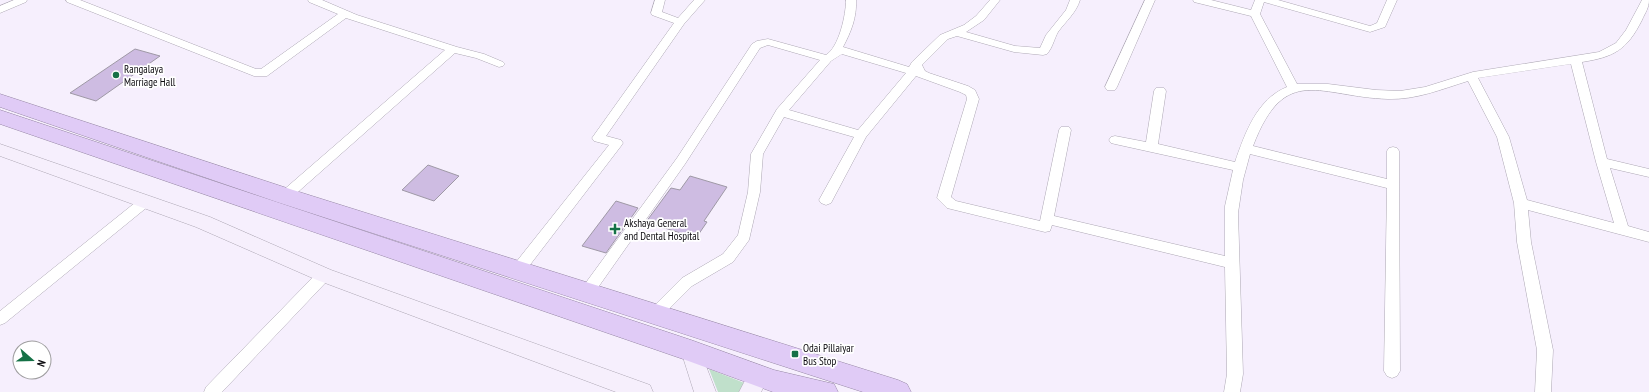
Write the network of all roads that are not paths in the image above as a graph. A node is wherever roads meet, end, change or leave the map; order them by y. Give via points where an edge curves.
1 (22, 0) edge
2 (71, 0) edge
3 (314, 0) edge
4 (660, 0) edge
5 (700, 0) edge
6 (851, 0) edge
7 (995, 0) edge
8 (1075, 0) edge
9 (1150, 0) edge
10 (1198, 0) edge
11 (1260, 0) edge
12 (1267, 0) edge
13 (1392, 0) edge
14 (1647, 0) edge
15 (0, 10) edge
16 (346, 14) junction
17 (1254, 14) junction
18 (680, 22) junction
19 (956, 32) junction
20 (453, 49) junction
21 (831, 56) junction
22 (1576, 60) junction
23 (499, 64) dead end
24 (915, 68) junction
25 (1472, 76) junction
26 (1111, 87) dead end
27 (1294, 89) junction
28 (1160, 91) dead end
29 (0, 100) edge
30 (781, 112) junction
31 (0, 117) edge
32 (1065, 130) dead end
33 (861, 135) junction
34 (1115, 140) dead end
35 (1151, 147) junction
36 (1246, 149) junction
37 (0, 150) edge
38 (1393, 151) dead end
39 (1602, 162) junction
40 (1240, 167) junction
41 (1649, 172) edge
42 (1393, 185) junction
43 (285, 196) junction
44 (826, 200) dead end
45 (146, 201) junction
46 (1521, 204) junction
47 (1046, 219) junction
48 (1623, 231) junction
49 (1649, 238) edge
50 (1232, 263) junction
51 (518, 270) junction
52 (324, 275) junction
53 (587, 292) junction
54 (655, 314) junction
55 (0, 319) edge
56 (691, 351) junction
57 (786, 357) junction
58 (1392, 371) dead end
59 (766, 384) edge
60 (212, 392) edge
61 (642, 392) edge
62 (705, 392) edge
63 (825, 392) edge
64 (898, 392) edge
65 (1232, 392) edge
66 (1543, 392) edge

1 - 15 street
2 - 16 street via 254,72 263,73
3 - 16 street
4 - 18 street via 656,13
5 - 18 street
6 - 21 street via 851,16
7 - 19 street via 980,18
8 - 19 street via 1067,16 1050,35 1043,52 1014,49
9 - 26 street
10 - 17 street
11 - 17 street
12 - 13 street via 1370,29 1381,25
14 - 22 street via 1620,45 1602,54
16 - 20 street
17 - 27 street
18 - 51 street via 598,138 617,143
19 - 24 street via 944,37
20 - 23 street
20 - 43 street
21 - 24 street via 840,50
21 - 30 street
21 - 53 street via 768,42 756,46 681,161
22 - 25 street
22 - 39 street
24 - 33 street
24 - 47 street via 925,76 964,89 971,93 973,99 944,198 952,205 1045,227
25 - 27 street via 1435,88 1400,95 1323,86
25 - 46 street via 1503,137
27 - 36 street via 1274,99 1266,108
28 - 35 street
29 - 43 highway
30 - 33 street
30 - 54 street via 757,154 754,192 744,236 728,258 687,282
31 - 56 highway
32 - 47 street
33 - 44 street
34 - 35 street
35 - 40 street
36 - 40 street
36 - 42 street
37 - 45 street
38 - 42 street
39 - 41 street
39 - 48 street
40 - 50 street via 1232,205
42 - 58 street
43 - 51 highway
45 - 52 street via 203,222
45 - 55 street
46 - 48 street
46 - 66 street via 1524,242 1545,350
47 - 50 street
48 - 49 street
50 - 65 street via 1235,374
51 - 53 highway
52 - 60 street
52 - 61 street
53 - 54 highway
54 - 57 highway
56 - 59 highway
56 - 62 street
57 - 59 highway
57 - 64 highway
59 - 63 highway

